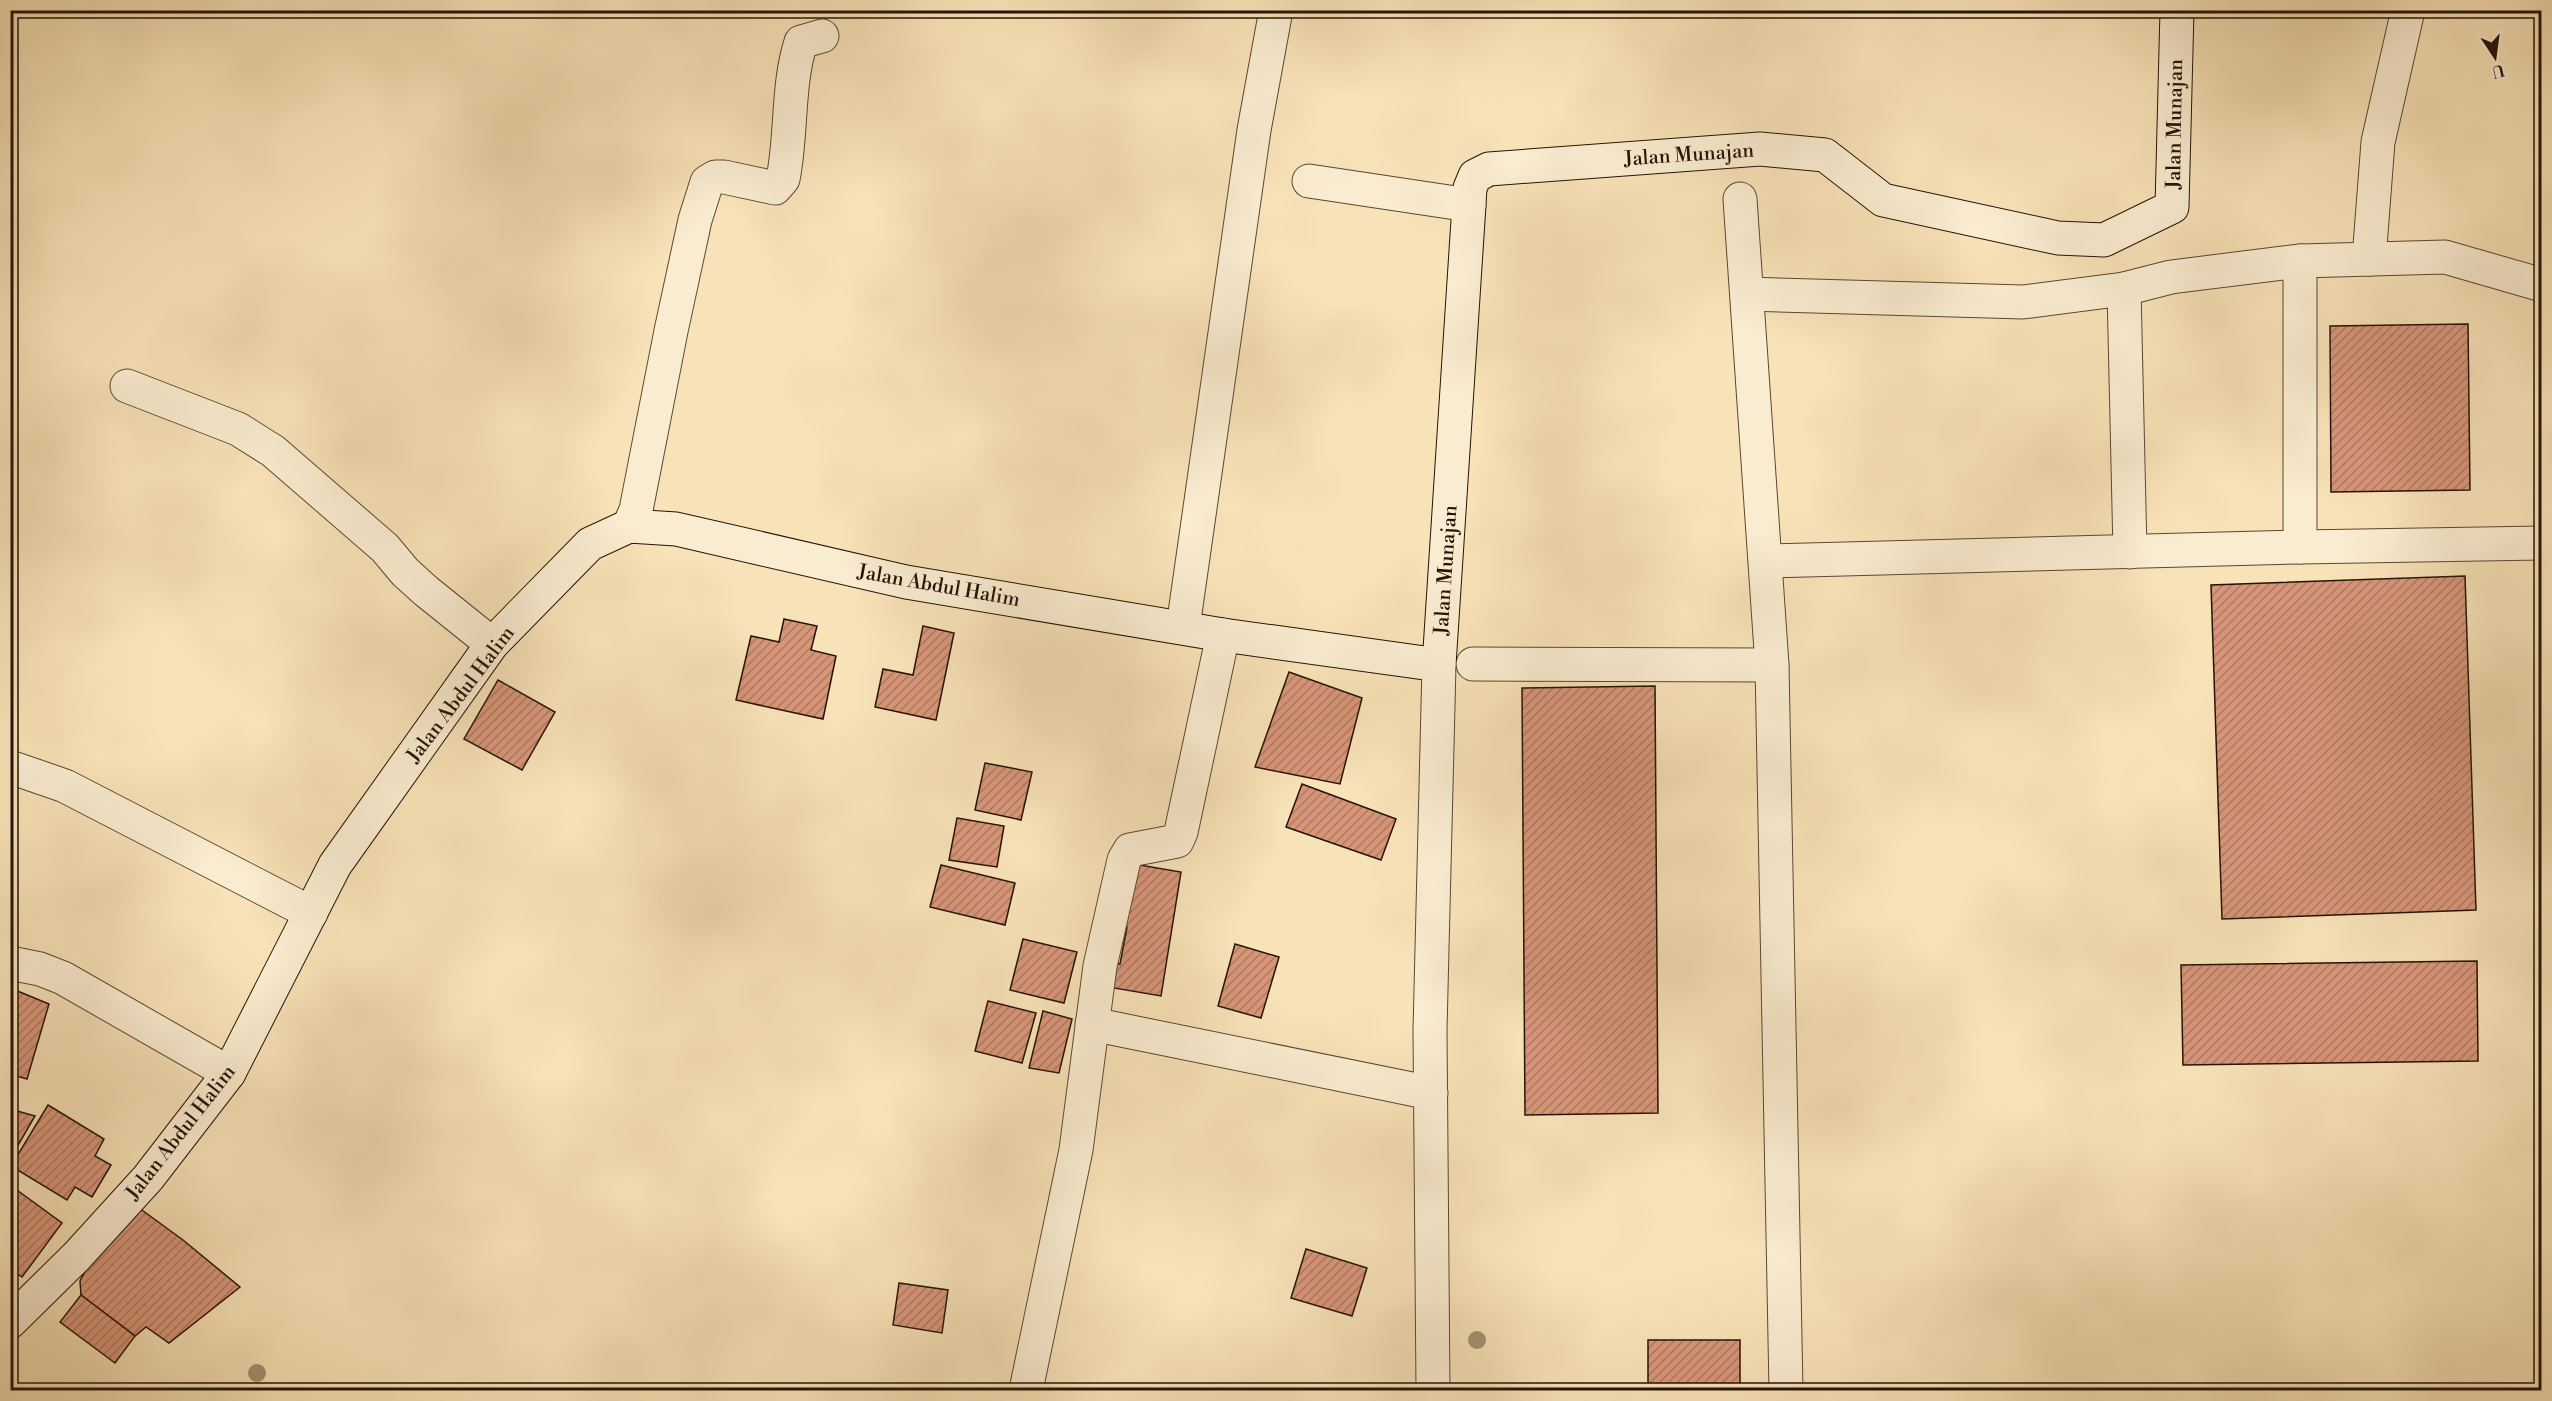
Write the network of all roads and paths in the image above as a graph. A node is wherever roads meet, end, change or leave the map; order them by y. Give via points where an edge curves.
1 (1276, 10) edge
2 (2177, 10) edge
3 (2408, 10) edge
4 (822, 36) dead end
5 (1309, 180) dead end
6 (1740, 199) dead end
7 (1469, 205) junction
8 (2369, 259) junction
9 (2300, 261) junction
10 (2541, 285) edge
11 (2124, 289) junction
12 (1747, 294) junction
13 (127, 386) dead end
14 (629, 526) junction
15 (2541, 543) edge
16 (2300, 547) junction
17 (2130, 552) junction
18 (1766, 561) junction
19 (1183, 627) junction
20 (1223, 635) junction
21 (492, 644) junction
22 (1473, 664) dead end
23 (1439, 665) junction
24 (1772, 665) junction
25 (10, 767) edge
26 (310, 913) junction
27 (10, 963) edge
28 (1092, 1024) junction
29 (229, 1073) junction
30 (1431, 1093) junction
31 (10, 1322) edge
32 (1026, 1390) edge
33 (1433, 1390) edge
34 (1786, 1390) edge

1 - 19 street via 1254,130
2 - 7 street, Jalan Munajan via 2172,207 2104,240 2058,238 1883,200 1825,155 1760,148 1489,169 1475,176
3 - 8 street via 2378,142
4 - 14 street via 801,42 794,63 783,179 775,188 723,177 707,182 695,220 636,510
5 - 7 street
6 - 12 street
7 - 23 street, Jalan Munajan
8 - 9 street
8 - 10 street via 2445,257
9 - 11 street via 2171,277
9 - 16 street
11 - 12 street via 2023,302
11 - 17 street
12 - 18 street
13 - 21 street via 238,429 273,451 385,548 426,591
14 - 19 street, Jalan Abdul Halim via 676,529 906,582
14 - 21 street, Jalan Abdul Halim via 590,544
15 - 16 street
16 - 17 street
17 - 18 street
18 - 24 street
19 - 20 street, Jalan Abdul Halim
20 - 23 street, Jalan Abdul Halim
20 - 28 street via 1181,832 1177,841 1130,850 1124,860 1100,966
21 - 26 street, Jalan Abdul Halim via 335,865
22 - 24 street
23 - 30 street, Jalan Munajan
24 - 34 street
25 - 26 street via 65,786
26 - 29 street, Jalan Abdul Halim
27 - 29 street via 63,978
28 - 30 street
28 - 32 street via 1076,1150
29 - 31 street, Jalan Abdul Halim via 148,1178
30 - 33 street, Jalan Munajan

